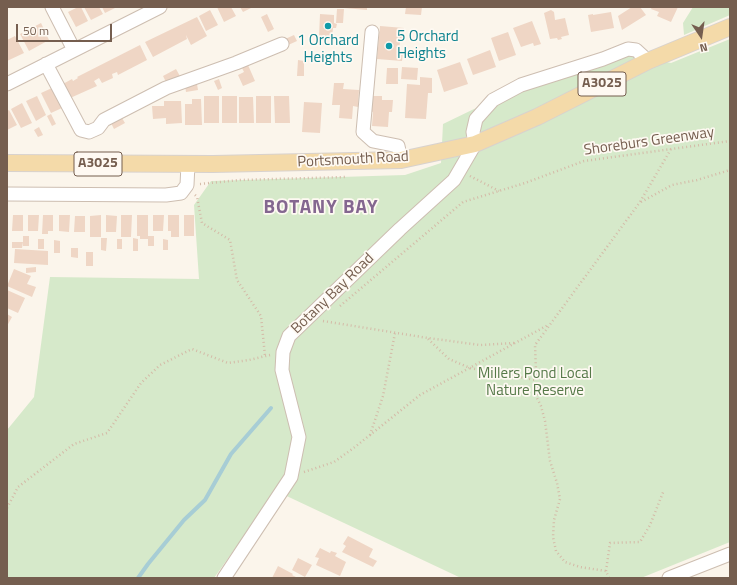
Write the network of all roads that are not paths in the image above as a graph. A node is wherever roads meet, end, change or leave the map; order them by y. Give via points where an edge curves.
1 (52, 7) edge
2 (160, 7) edge
3 (730, 27) edge
4 (372, 32) dead end
5 (282, 44) dead end
6 (74, 50) junction
7 (648, 61) junction
8 (46, 64) junction
9 (7, 84) edge
10 (475, 144) junction
11 (401, 160) junction
12 (7, 163) edge
13 (188, 164) junction
14 (7, 194) edge
15 (730, 554) edge
16 (224, 578) edge
17 (669, 578) edge

1 - 6 street
2 - 6 street
3 - 7 main road, Portsmouth Road / A3025
4 - 11 street via 363,132 373,141 398,146
5 - 8 street via 166,88 104,120 98,128 89,132 81,130
6 - 8 street
7 - 10 main road, Portsmouth Road / A3025 via 537,117
7 - 10 street via 636,50 628,48 603,59 521,85 494,100 476,119 473,132
8 - 9 street
10 - 11 main road, Portsmouth Road / A3025
10 - 16 street, Botany Bay Road via 454,180 288,336 283,352 282,370 299,437 291,477
11 - 13 main road, Portsmouth Road / A3025
12 - 13 main road, Portsmouth Road / A3025
13 - 14 street via 187,185 181,193
15 - 17 street

